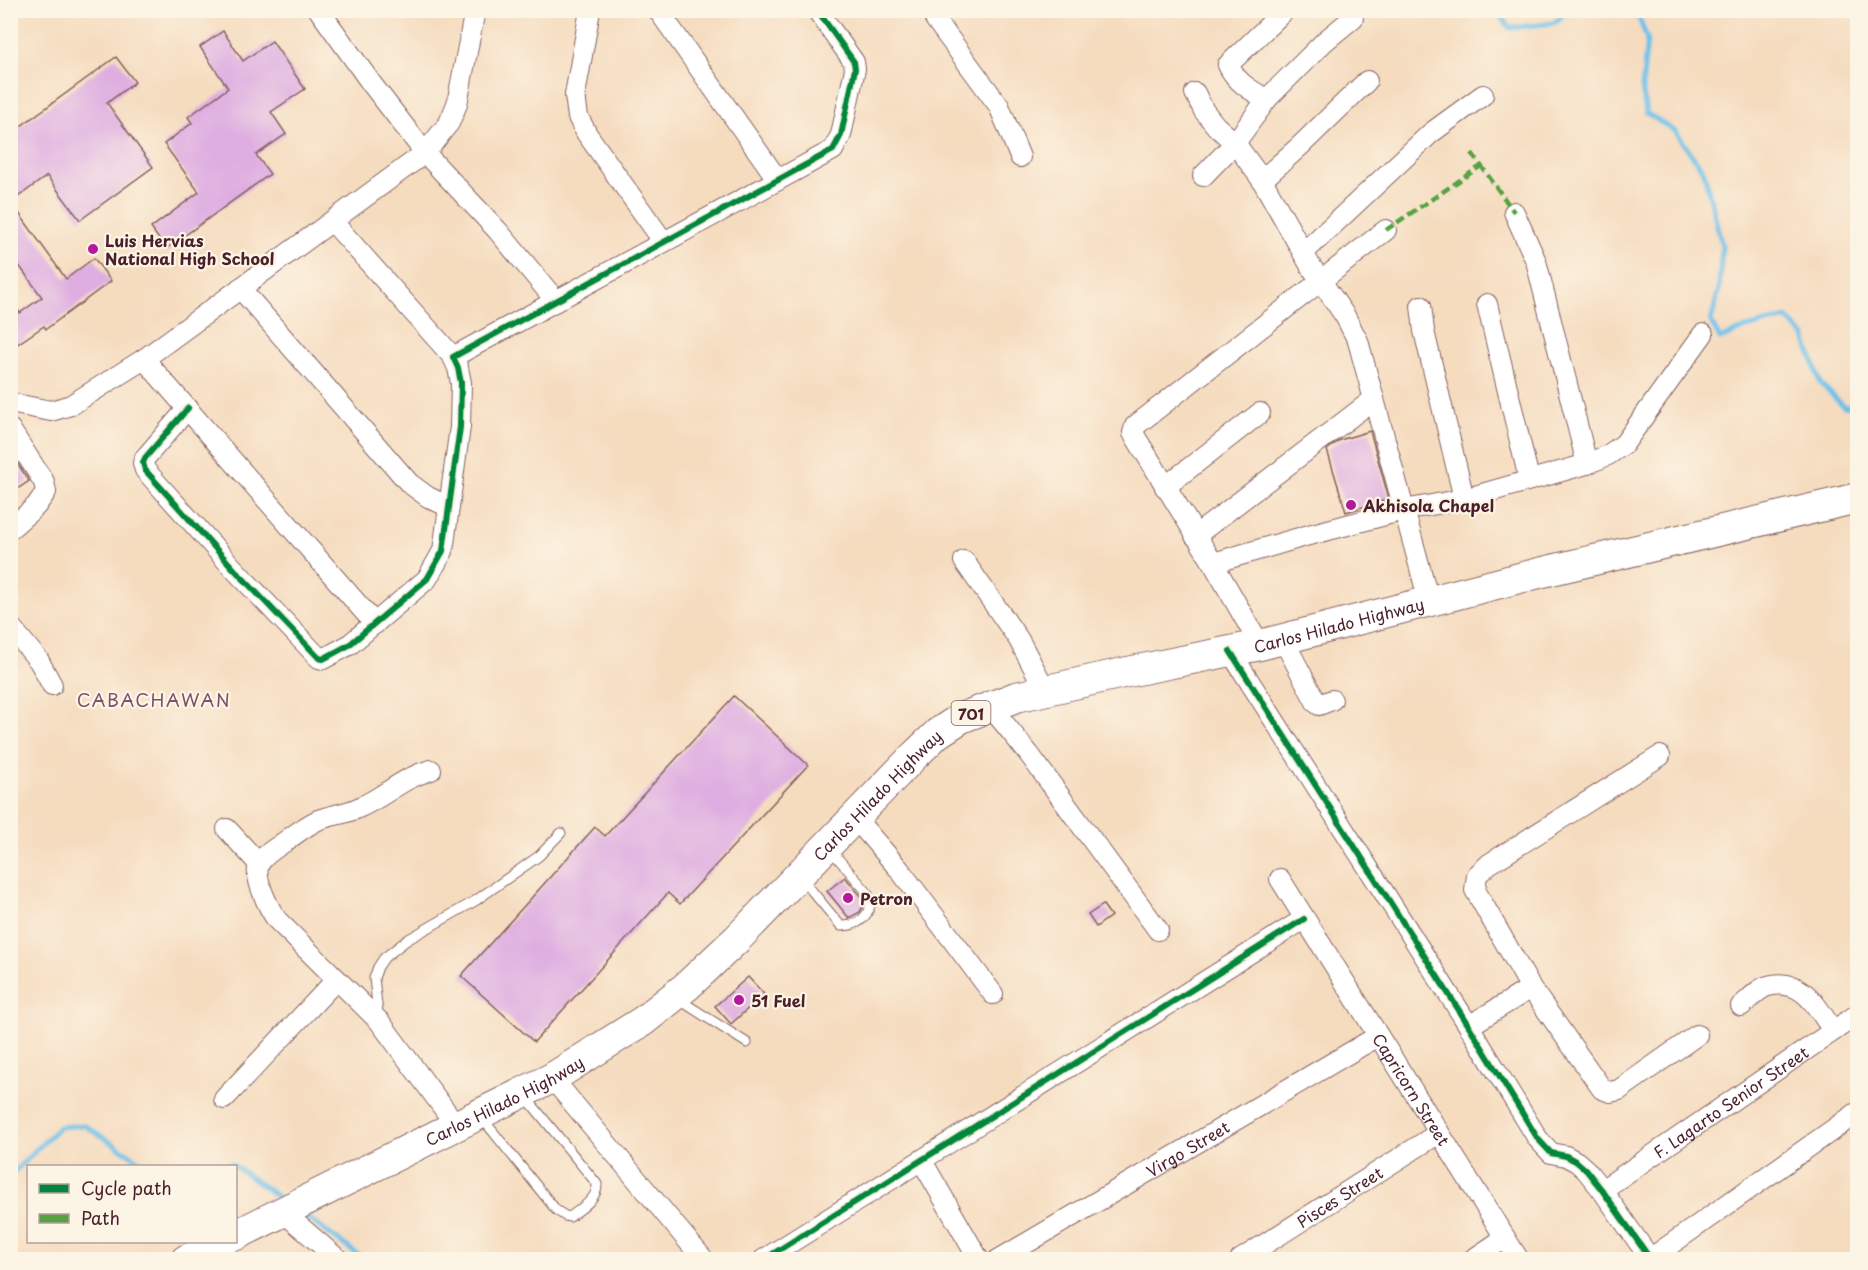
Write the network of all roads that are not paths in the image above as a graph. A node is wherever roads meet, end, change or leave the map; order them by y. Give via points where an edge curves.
1 (319, 10) edge
2 (475, 10) edge
3 (590, 10) edge
4 (658, 10) edge
5 (817, 10) edge
6 (1285, 10) edge
7 (937, 13) edge
8 (1353, 18) dead end
9 (1367, 81) dead end
10 (1195, 93) dead end
11 (1483, 94) dead end
12 (1267, 99) junction
13 (1235, 143) junction
14 (425, 153) junction
15 (1020, 157) dead end
16 (1203, 176) dead end
17 (778, 180) junction
18 (1262, 180) junction
19 (1514, 212) dead end
20 (332, 221) junction
21 (1386, 230) dead end
22 (663, 241) junction
23 (1303, 253) junction
24 (1320, 280) junction
25 (240, 288) junction
26 (556, 301) junction
27 (1486, 304) dead end
28 (1422, 306) dead end
29 (1703, 334) dead end
30 (453, 357) junction
31 (144, 359) junction
32 (1374, 399) junction
33 (10, 403) edge
34 (188, 408) junction
35 (1260, 413) dead end
36 (10, 429) edge
37 (1587, 464) junction
38 (1529, 479) junction
39 (1165, 487) junction
40 (1857, 498) edge
41 (1464, 499) junction
42 (449, 507) junction
43 (1404, 510) junction
44 (10, 529) edge
45 (1195, 536) junction
46 (964, 561) dead end
47 (1213, 563) junction
48 (1429, 601) junction
49 (375, 624) junction
50 (10, 626) edge
51 (1272, 642) junction
52 (1230, 651) junction
53 (52, 685) dead end
54 (1046, 691) junction
55 (1332, 700) dead end
56 (990, 706) junction
57 (1660, 756) dead end
58 (431, 770) dead end
59 (855, 818) junction
60 (227, 829) dead end
61 (561, 833) dead end
62 (828, 846) junction
63 (259, 864) junction
64 (799, 875) junction
65 (1280, 879) dead end
66 (1304, 919) junction
67 (1158, 930) dead end
68 (336, 980) junction
69 (1531, 988) junction
70 (993, 994) dead end
71 (673, 997) junction
72 (1741, 1006) dead end
73 (1857, 1014) edge
74 (380, 1022) junction
75 (1469, 1026) junction
76 (1833, 1031) junction
77 (1697, 1035) dead end
78 (1378, 1036) junction
79 (747, 1042) dead end
80 (552, 1078) junction
81 (522, 1092) junction
82 (224, 1099) dead end
83 (1857, 1112) edge
84 (467, 1119) junction
85 (1439, 1133) junction
86 (922, 1161) junction
87 (1602, 1190) junction
88 (283, 1212) junction
89 (237, 1235) edge
90 (1505, 1238) junction
91 (221, 1243) edge
92 (1651, 1259) edge
93 (186, 1260) edge
94 (339, 1260) edge
95 (704, 1260) edge
96 (763, 1260) edge
97 (979, 1260) edge
98 (998, 1260) edge
99 (1240, 1260) edge
100 (1472, 1260) edge
101 (1519, 1260) edge

1 - 14 street
2 - 14 street via 457,104 449,123
3 - 22 street via 575,95 578,117
4 - 17 street
5 - 17 street via 854,62 854,76 833,150
6 - 12 street via 1228,65 1247,89
7 - 15 street via 999,106
8 - 12 street
9 - 18 street
10 - 13 street via 1204,111
11 - 23 street via 1431,133
12 - 13 street
13 - 16 street
13 - 18 street
14 - 20 street
14 - 26 street
17 - 22 street
18 - 23 street
19 - 37 street via 1536,261
20 - 25 street
20 - 30 street
21 - 24 street
22 - 26 street
23 - 24 street
24 - 32 street via 1359,341
24 - 39 street via 1134,427 1133,433
25 - 31 street
25 - 42 street via 409,483
26 - 30 street
27 - 38 street
28 - 41 street via 1424,331
29 - 37 street via 1624,444
30 - 42 street via 461,383 460,427
31 - 33 street via 61,409 51,411
31 - 34 street
32 - 43 street
32 - 45 street
34 - 49 street
34 - 49 street via 145,458 145,470 319,658 335,653
35 - 39 street
36 - 44 street via 44,482 46,492
37 - 38 street
38 - 41 street
39 - 45 street
40 - 48 main road, Carlos Hilado Highway / 701
41 - 43 street
42 - 49 street via 437,564 427,579
43 - 47 street
43 - 48 street
45 - 47 street
46 - 54 street via 1019,640
47 - 51 street
48 - 51 main road, Carlos Hilado Highway / 701
50 - 53 street
51 - 52 main road, Carlos Hilado Highway / 701
51 - 55 street via 1319,705
52 - 54 main road, Carlos Hilado Highway / 701
52 - 75 street
54 - 56 main road, Carlos Hilado Highway / 701
56 - 59 main road, Carlos Hilado Highway / 701 via 938,733
56 - 67 street
57 - 69 street via 1477,874 1475,890
58 - 63 street via 400,782 358,809 309,825
59 - 62 main road, Carlos Hilado Highway / 701
59 - 70 street via 906,878
60 - 63 street
61 - 74 lane via 539,856 476,901 407,940 384,958 374,978
62 - 64 main road, Carlos Hilado Highway / 701
62 - 64 lane via 867,892 871,903 863,919 841,926
63 - 68 street via 260,884 270,910
64 - 71 main road, Carlos Hilado Highway / 701
65 - 66 street, Capricorn Street
66 - 78 street, Capricorn Street
66 - 86 street
68 - 74 street
68 - 82 street
69 - 75 street
69 - 77 street via 1606,1091 1619,1090
71 - 79 lane
71 - 80 main road, Carlos Hilado Highway / 701 via 643,1021
72 - 76 street via 1766,986 1797,988 1808,994
73 - 76 street, F. Lagarto Senior Street
74 - 84 street
75 - 87 street via 1545,1148 1577,1162
76 - 87 street, F. Lagarto Senior Street
78 - 85 street, Capricorn Street
78 - 98 street, Virgo Street
80 - 81 main road, Carlos Hilado Highway / 701
80 - 95 street
81 - 84 main road, Carlos Hilado Highway / 701
81 - 84 lane via 597,1184 594,1196 570,1217 556,1210
83 - 92 street
84 - 88 main road, Carlos Hilado Highway / 701
85 - 90 street, Capricorn Street
85 - 99 street, Pisces Street
86 - 96 street
86 - 97 street
87 - 92 street
88 - 89 main road, Carlos Hilado Highway / 701
88 - 94 street
90 - 100 street
90 - 101 street, Capricorn Street
91 - 93 main road

